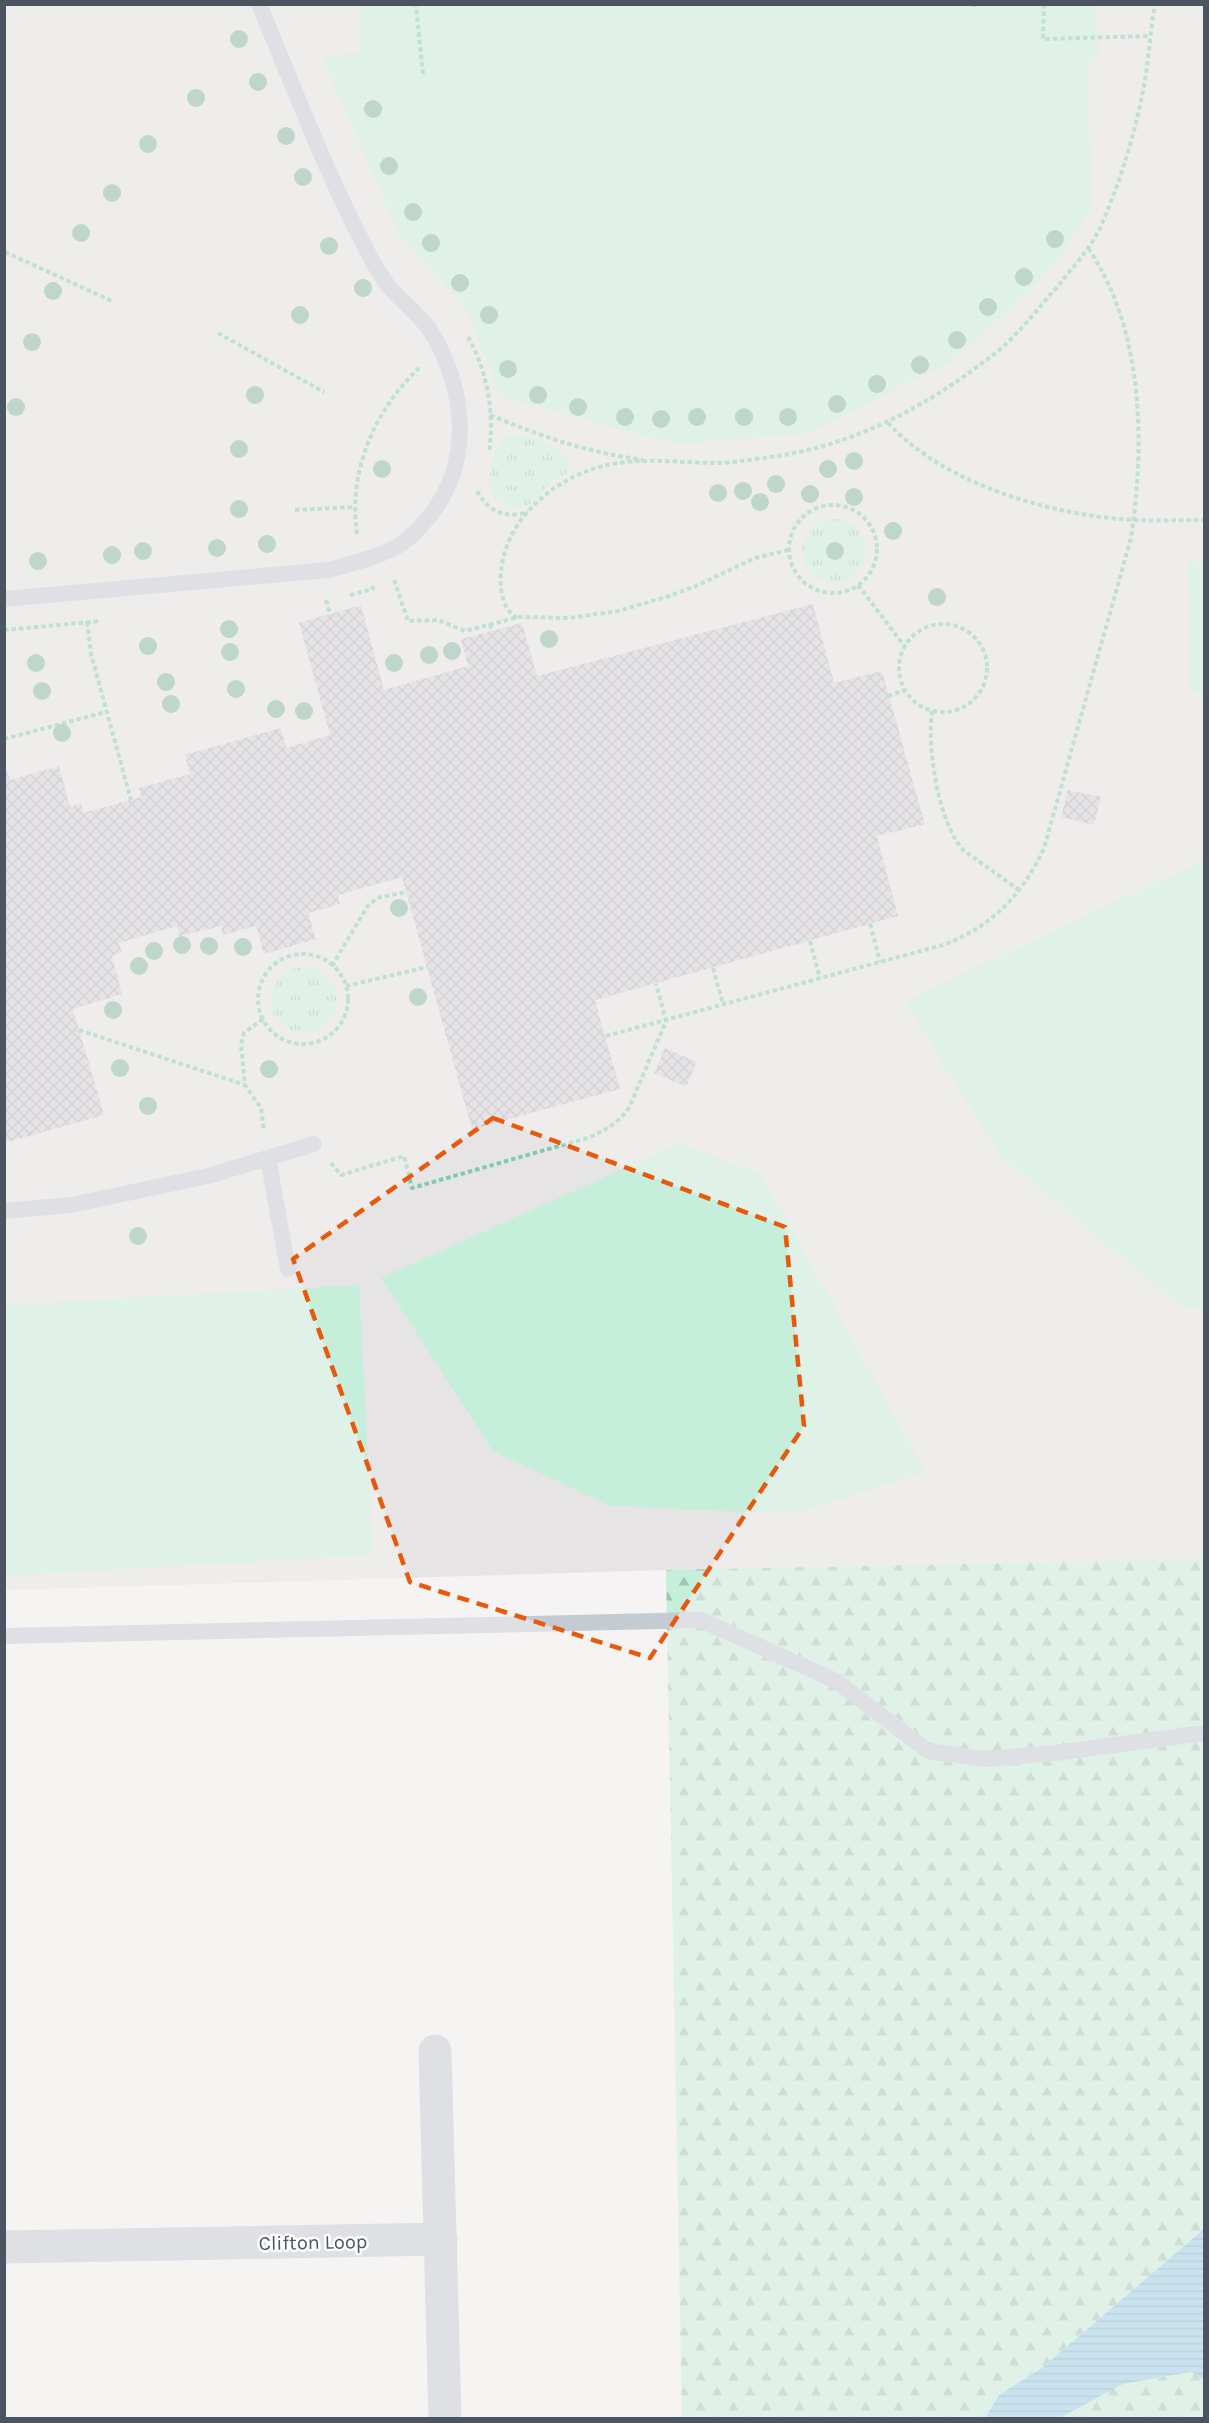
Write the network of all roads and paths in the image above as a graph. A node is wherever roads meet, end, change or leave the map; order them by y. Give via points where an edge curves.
1 (259, 4) edge
2 (1044, 4) edge
3 (1155, 4) edge
4 (415, 5) edge
5 (1149, 36) junction
6 (423, 74) dead end
7 (1088, 248) junction
8 (5, 252) edge
9 (114, 302) dead end
10 (218, 333) dead end
11 (470, 340) dead end
12 (442, 353) junction
13 (324, 392) dead end
14 (490, 415) dead end
15 (888, 423) junction
16 (656, 462) junction
17 (477, 491) dead end
18 (296, 510) dead end
19 (528, 512) junction
20 (1134, 520) junction
21 (1204, 520) edge
22 (788, 550) junction
23 (394, 580) dead end
24 (858, 585) junction
25 (4, 599) edge
26 (326, 600) dead end
27 (330, 614) dead end
28 (517, 618) junction
29 (87, 622) dead end
30 (490, 624) junction
31 (492, 631) dead end
32 (905, 647) junction
33 (905, 690) junction
34 (888, 696) dead end
35 (932, 711) junction
36 (106, 712) junction
37 (4, 739) edge
38 (131, 800) dead end
39 (1019, 890) junction
40 (406, 892) dead end
41 (870, 924) dead end
42 (810, 941) dead end
43 (880, 962) junction
44 (333, 966) junction
45 (427, 967) dead end
46 (713, 968) dead end
47 (820, 979) junction
48 (656, 984) dead end
49 (346, 986) junction
50 (723, 1005) junction
51 (263, 1020) junction
52 (666, 1021) junction
53 (79, 1030) dead end
54 (606, 1036) dead end
55 (245, 1085) junction
56 (314, 1144) joint
57 (268, 1158) junction
58 (4, 1211) edge
59 (288, 1269) dead end
60 (4, 1636) edge
61 (1204, 1733) edge
62 (435, 2051) dead end
63 (441, 2239) junction
64 (4, 2247) edge
65 (445, 2418) edge

1 - 12 lane via 343,205 389,286 431,332
2 - 5 path via 1044,39
3 - 5 path
4 - 6 path
5 - 7 path via 1144,86 1126,159
7 - 15 path via 1009,341 970,372
7 - 20 path via 1112,291 1131,361 1138,442
8 - 9 path
10 - 13 path
11 - 12 path
12 - 18 path via 407,380 381,416 361,464 355,507
12 - 25 lane via 456,388 461,443 443,498 425,523 404,542 369,559 328,570
14 - 16 path via 570,446
15 - 16 path via 785,454 722,463
15 - 20 path via 920,452 998,491 1090,515
16 - 19 path via 630,462 590,470 553,490
17 - 19 path via 485,504 504,514
19 - 28 path via 510,534 501,564 502,594 510,614
20 - 21 path
20 - 39 path via 1044,848
22 - 24 path via 800,579 812,588 842,593
22 - 24 path via 798,522 810,512 824,505 852,508 864,516 877,540 874,567
22 - 28 path via 754,558 696,586 642,605 569,618
23 - 30 path via 408,621 438,620 465,631
24 - 32 path
26 - 27 path
28 - 30 path
29 - 36 path
30 - 31 path
32 - 33 path via 898,669
32 - 35 path via 920,631 934,624 968,631 982,646 988,673 976,698 952,712
33 - 34 path
33 - 35 path via 916,703
35 - 39 path via 929,733 933,770 955,842
36 - 37 path
36 - 38 path
39 - 43 path via 987,924 967,936
40 - 44 path via 377,898 367,907
41 - 43 path
42 - 47 path
43 - 47 path
44 - 49 path
44 - 51 path via 312,954 296,954 271,967 258,992
45 - 49 path
46 - 50 path
47 - 50 path
48 - 52 path
49 - 51 path via 345,1014 338,1028 326,1037 297,1043 271,1031
50 - 52 path
51 - 55 path via 244,1033 241,1045
52 - 54 path
52 - 56 path via 629,1108 607,1130 587,1138 412,1188 404,1156 341,1175
53 - 55 path
55 - 57 path via 261,1108
56 - 57 lane
57 - 58 lane via 208,1176 71,1205
57 - 59 lane
60 - 61 lane via 701,1620 836,1681 928,1751 985,1759
62 - 63 street
63 - 64 street, Clifton Loop
63 - 65 street

